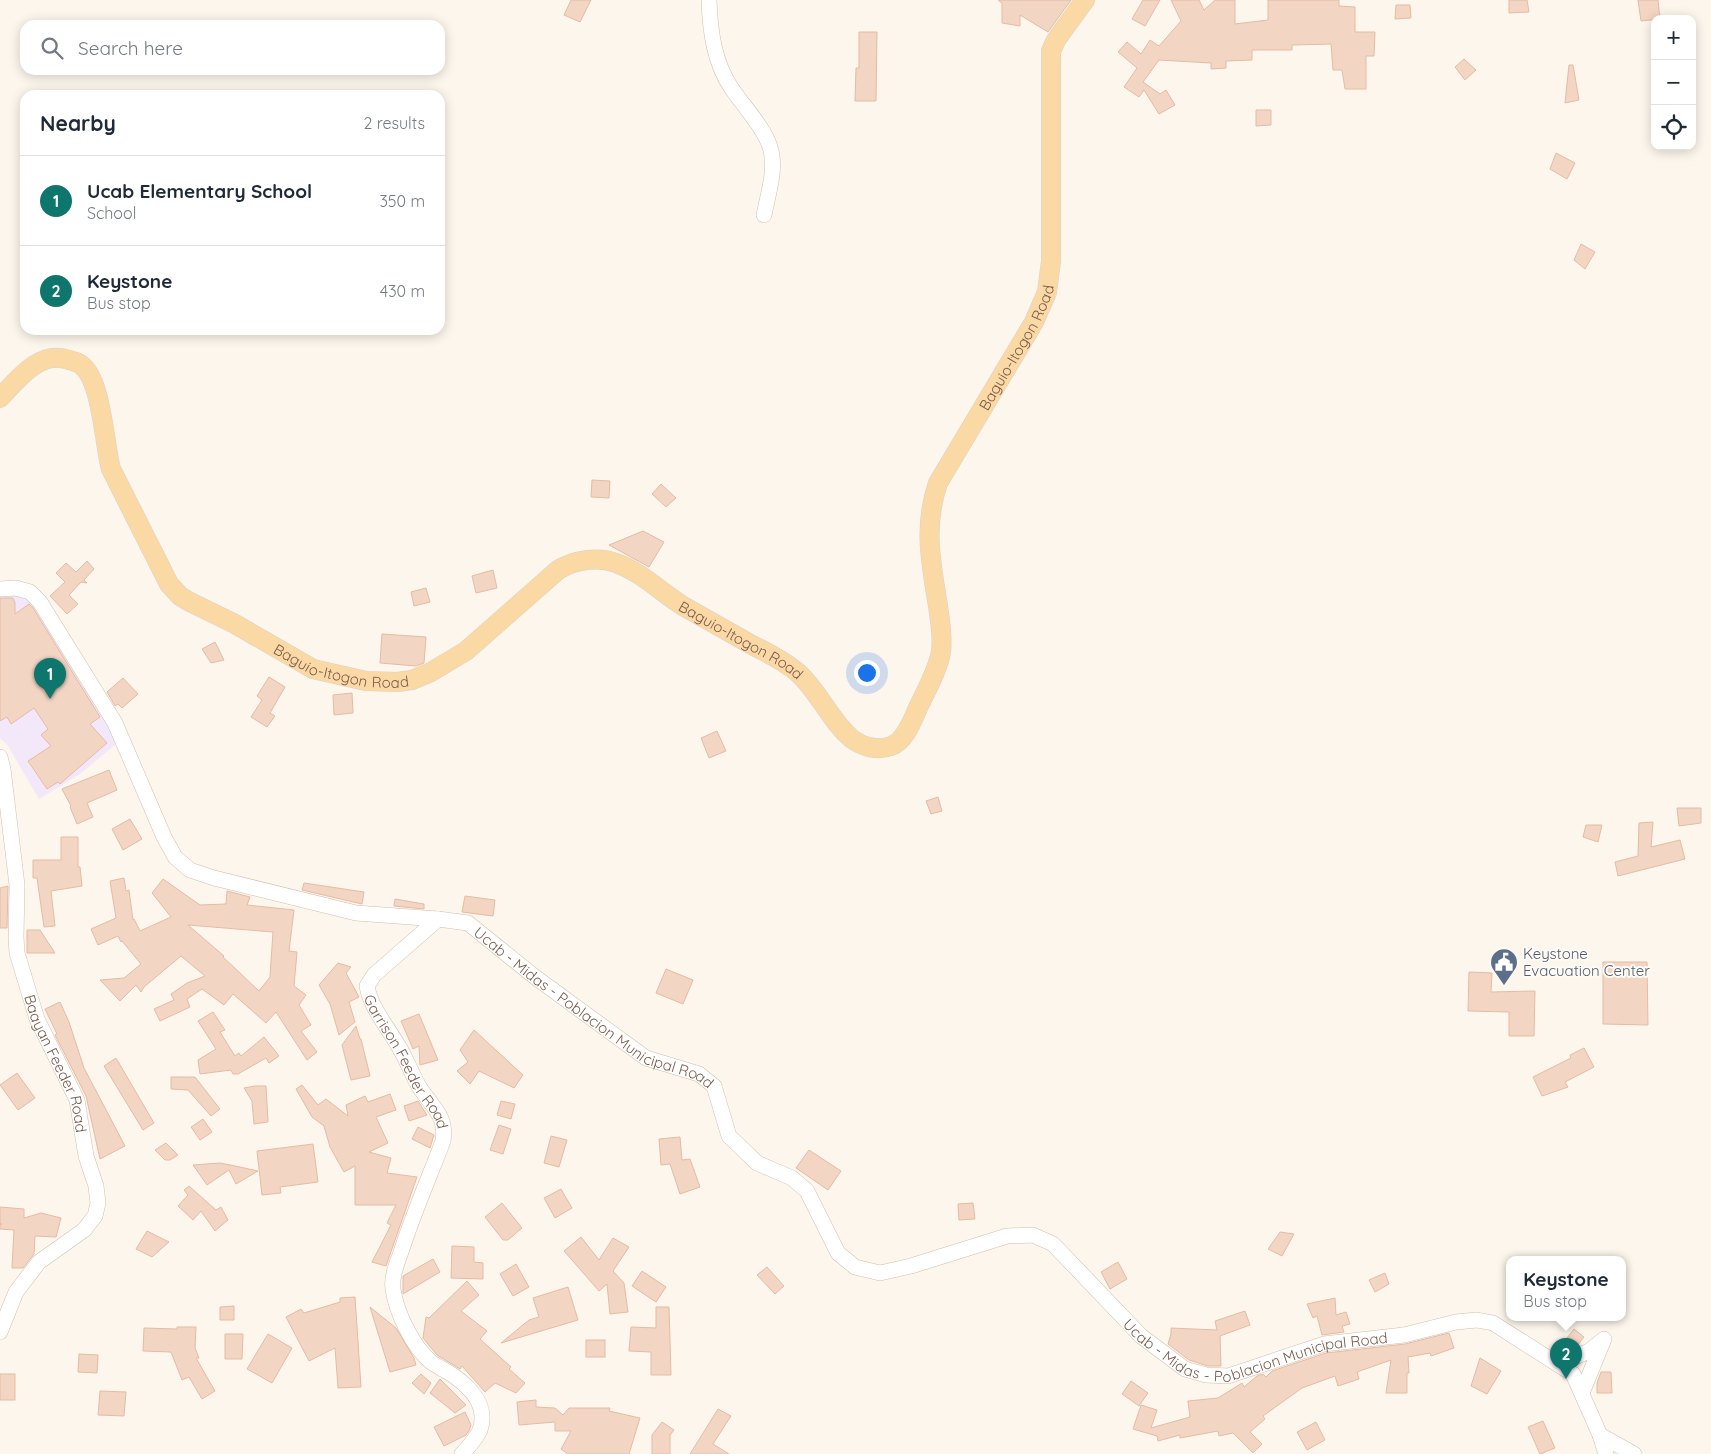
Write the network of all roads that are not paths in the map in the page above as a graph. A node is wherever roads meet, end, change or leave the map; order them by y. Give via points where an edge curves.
1 (709, 0) edge
2 (1085, 0) edge
3 (764, 216) dead end
4 (0, 398) edge
5 (0, 589) edge
6 (0, 757) edge
7 (438, 919) junction
8 (0, 1332) edge
9 (1560, 1364) junction
10 (1582, 1393) junction
11 (1600, 1435) junction
12 (462, 1454) edge
13 (1606, 1454) edge
14 (1634, 1454) edge

1 - 3 street via 715,55 730,87 770,146 772,172
2 - 4 main road, Baguio-Itogon Road via 1051,52 1051,261 1046,292 1034,322 932,499 928,541 941,651 915,716 900,742 892,746 862,745 839,725 812,687 784,662 681,605 646,579 616,563 596,560 567,564 466,651 412,680 366,681 313,669 188,601 170,584 111,469 94,384 81,365 63,358 46,360 28,368
5 - 7 street, Ucab - Midas - Poblacion Municipal Road via 16,588 30,592 40,602 115,723 175,857 190,870 356,913
6 - 8 street, Baayan Feeder Road via 17,885 17,953 37,1019 77,1100 98,1202 95,1216 84,1230 39,1262 16,1292
7 - 9 street, Ucab - Midas - Poblacion Municipal Road via 468,923 535,977 646,1058 699,1074 714,1086 729,1136 757,1163 792,1178 806,1191 838,1253 855,1267 880,1273 1007,1236 1033,1235 1053,1244 1141,1336 1185,1369 1206,1375 1228,1376 1324,1344 1404,1335 1477,1320 1493,1323
7 - 12 street, Garrison Feeder Road via 374,975 367,986 371,1003 443,1121 445,1130 407,1233 392,1287 397,1308 416,1346 431,1362 472,1391 481,1404 480,1430
9 - 10 street, Ucab - Midas - Poblacion Municipal Road via 1573,1374
9 - 10 street via 1589,1351 1604,1339
10 - 11 street, Ucab - Midas - Poblacion Municipal Road
11 - 13 street, Ucab - Midas - Poblacion Municipal Road
11 - 14 street

